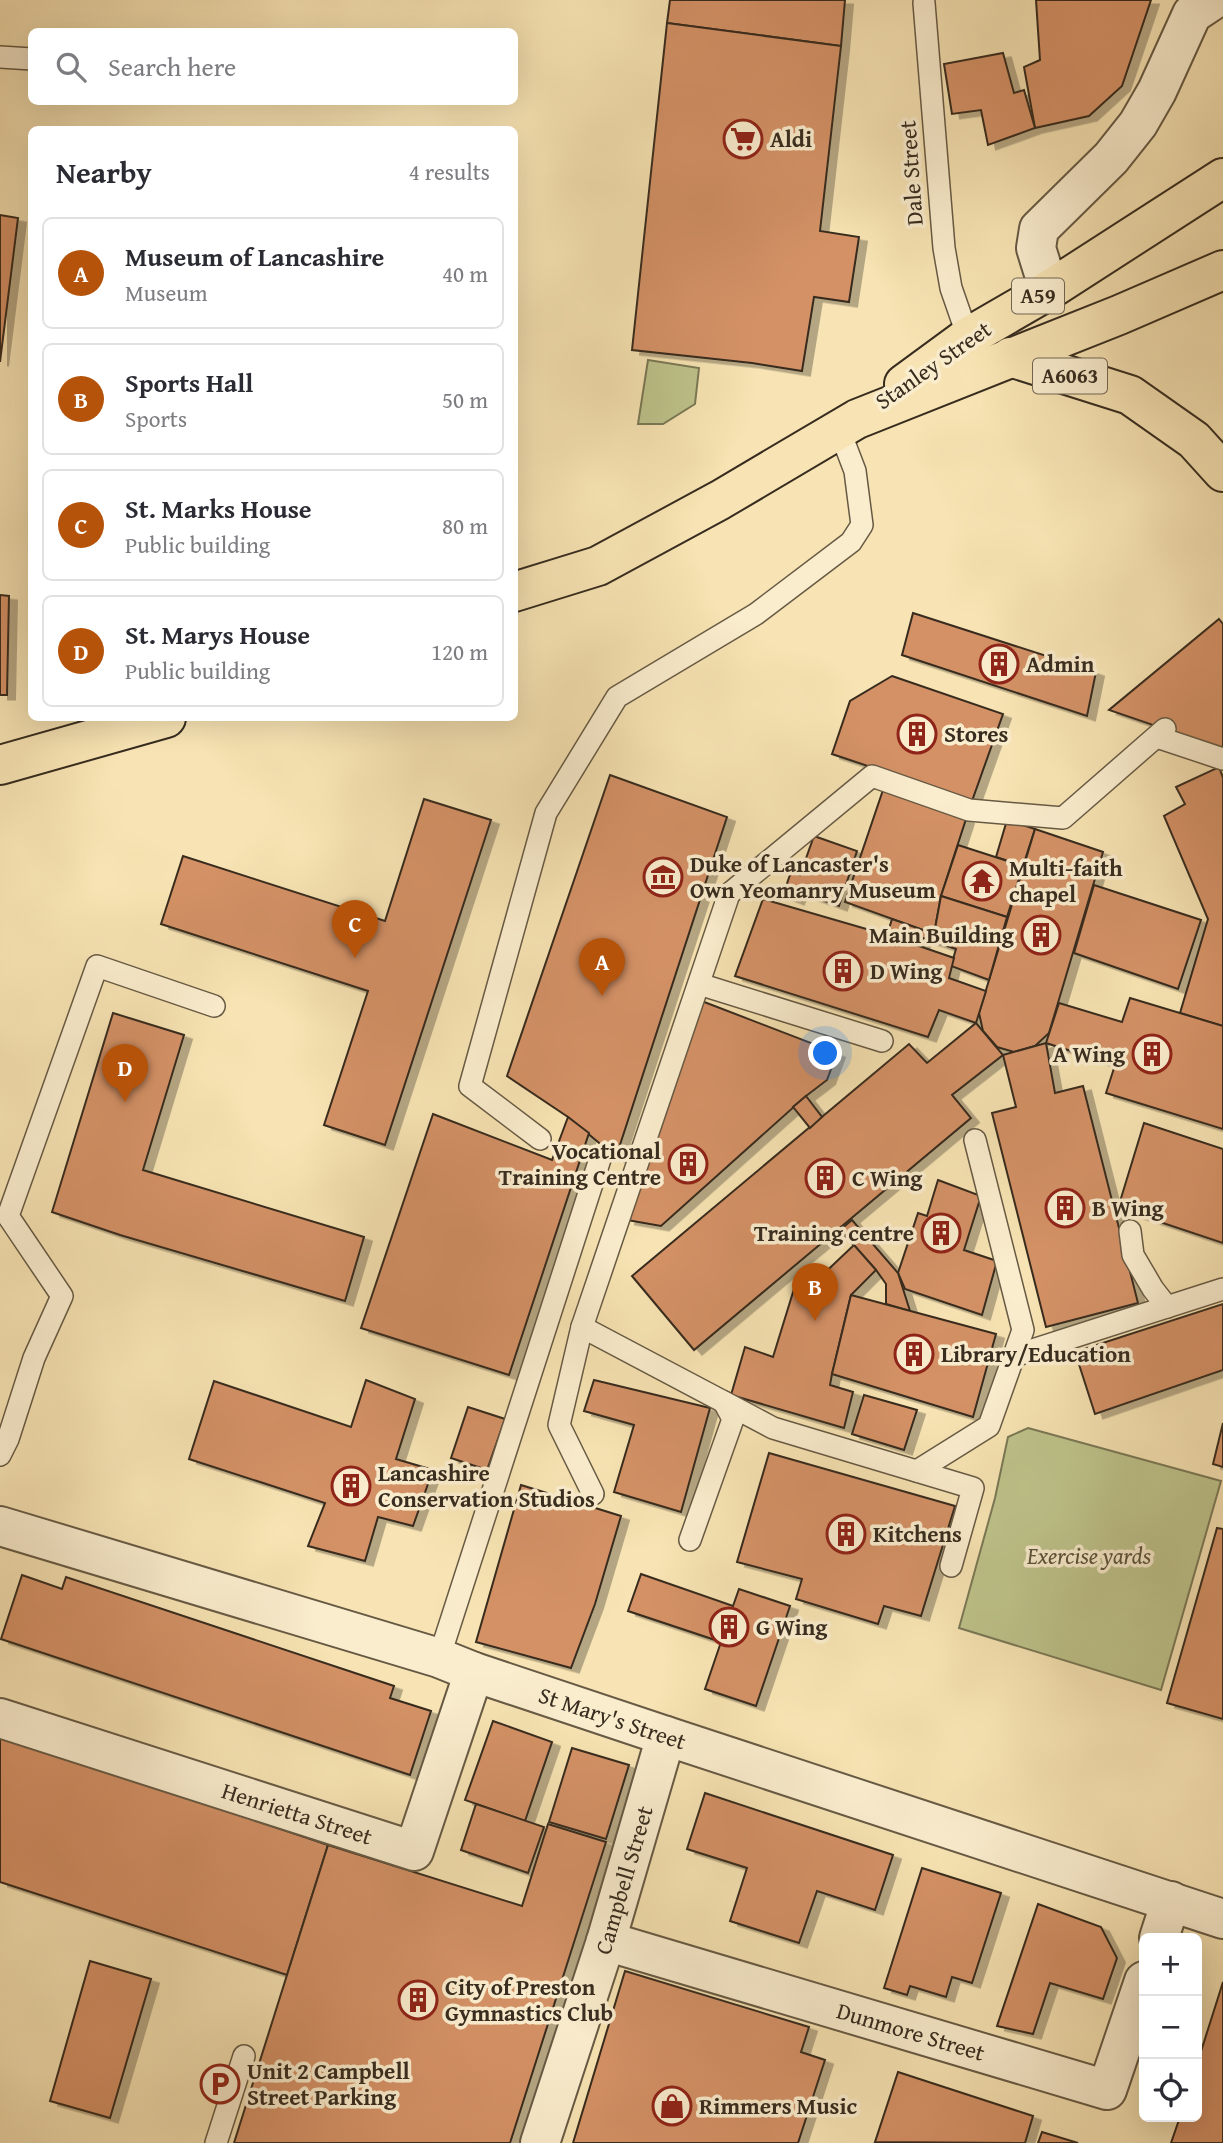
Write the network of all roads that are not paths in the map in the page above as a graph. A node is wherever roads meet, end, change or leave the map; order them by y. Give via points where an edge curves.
1 (1213, 0) edge
2 (925, 2) dead end
3 (0, 57) edge
4 (28, 59) edge
5 (1223, 178) edge
6 (1223, 270) edge
7 (1049, 290) junction
8 (968, 337) junction
9 (1010, 357) junction
10 (848, 424) junction
11 (1223, 472) edge
12 (518, 591) edge
13 (155, 721) edge
14 (1223, 760) edge
15 (0, 765) edge
16 (699, 984) junction
17 (214, 1006) dead end
18 (882, 1041) dead end
19 (540, 1139) dead end
20 (975, 1140) dead end
21 (600, 1159) dead end
22 (1130, 1231) dead end
23 (1223, 1289) edge
24 (1167, 1307) junction
25 (582, 1327) junction
26 (1014, 1356) junction
27 (724, 1402) junction
28 (0, 1455) edge
29 (918, 1472) junction
30 (593, 1494) dead end
31 (0, 1527) edge
32 (690, 1540) dead end
33 (951, 1566) dead end
34 (439, 1658) junction
35 (474, 1672) junction
36 (0, 1718) edge
37 (666, 1736) junction
38 (1171, 1901) junction
39 (1223, 1919) edge
40 (1161, 1933) edge
41 (606, 1941) junction
42 (1139, 1995) edge
43 (244, 2056) dead end
44 (216, 2143) edge
45 (540, 2143) edge

1 - 7 street via 1192,14 1138,124 1111,159 1039,229 1036,248
2 - 8 lane, Dale Street via 944,248 951,288
3 - 4 lane
5 - 7 main road, Stanley Street / A59
6 - 9 main road, Stanley Street / A59
7 - 8 main road, Stanley Street / A59
8 - 10 main road, Stanley Street / A59
9 - 10 main road, Stanley Street / A59
9 - 11 main road, A6063 via 1130,395 1194,440
10 - 12 main road, Stanley Street / A59 via 598,566
10 - 19 lane via 862,526 851,542 756,614 617,697 546,813 470,1086
13 - 15 main road
14 - 16 lane via 1161,733 1063,818 969,810 872,776 729,894
16 - 18 lane
16 - 25 lane
17 - 28 lane via 97,966 8,1216 62,1296 34,1358
20 - 26 lane via 1023,1330
21 - 34 lane
22 - 24 lane via 1133,1255
23 - 24 lane
24 - 26 lane
25 - 27 lane
25 - 30 lane via 559,1425
26 - 29 lane via 989,1426
27 - 29 lane via 773,1429
27 - 32 lane via 733,1419
29 - 33 lane via 973,1488
31 - 34 street, St Mary's Street
34 - 35 street, St Mary's Street
35 - 36 street, Henrietta Street via 414,1851
35 - 37 street, St Mary's Street
37 - 38 street, St Mary's Street
37 - 41 street, Campbell Street
38 - 39 street, St Mary's Street
38 - 40 street
41 - 42 street, Dunmore Street via 1107,2090
41 - 45 street, Campbell Street
43 - 44 lane

